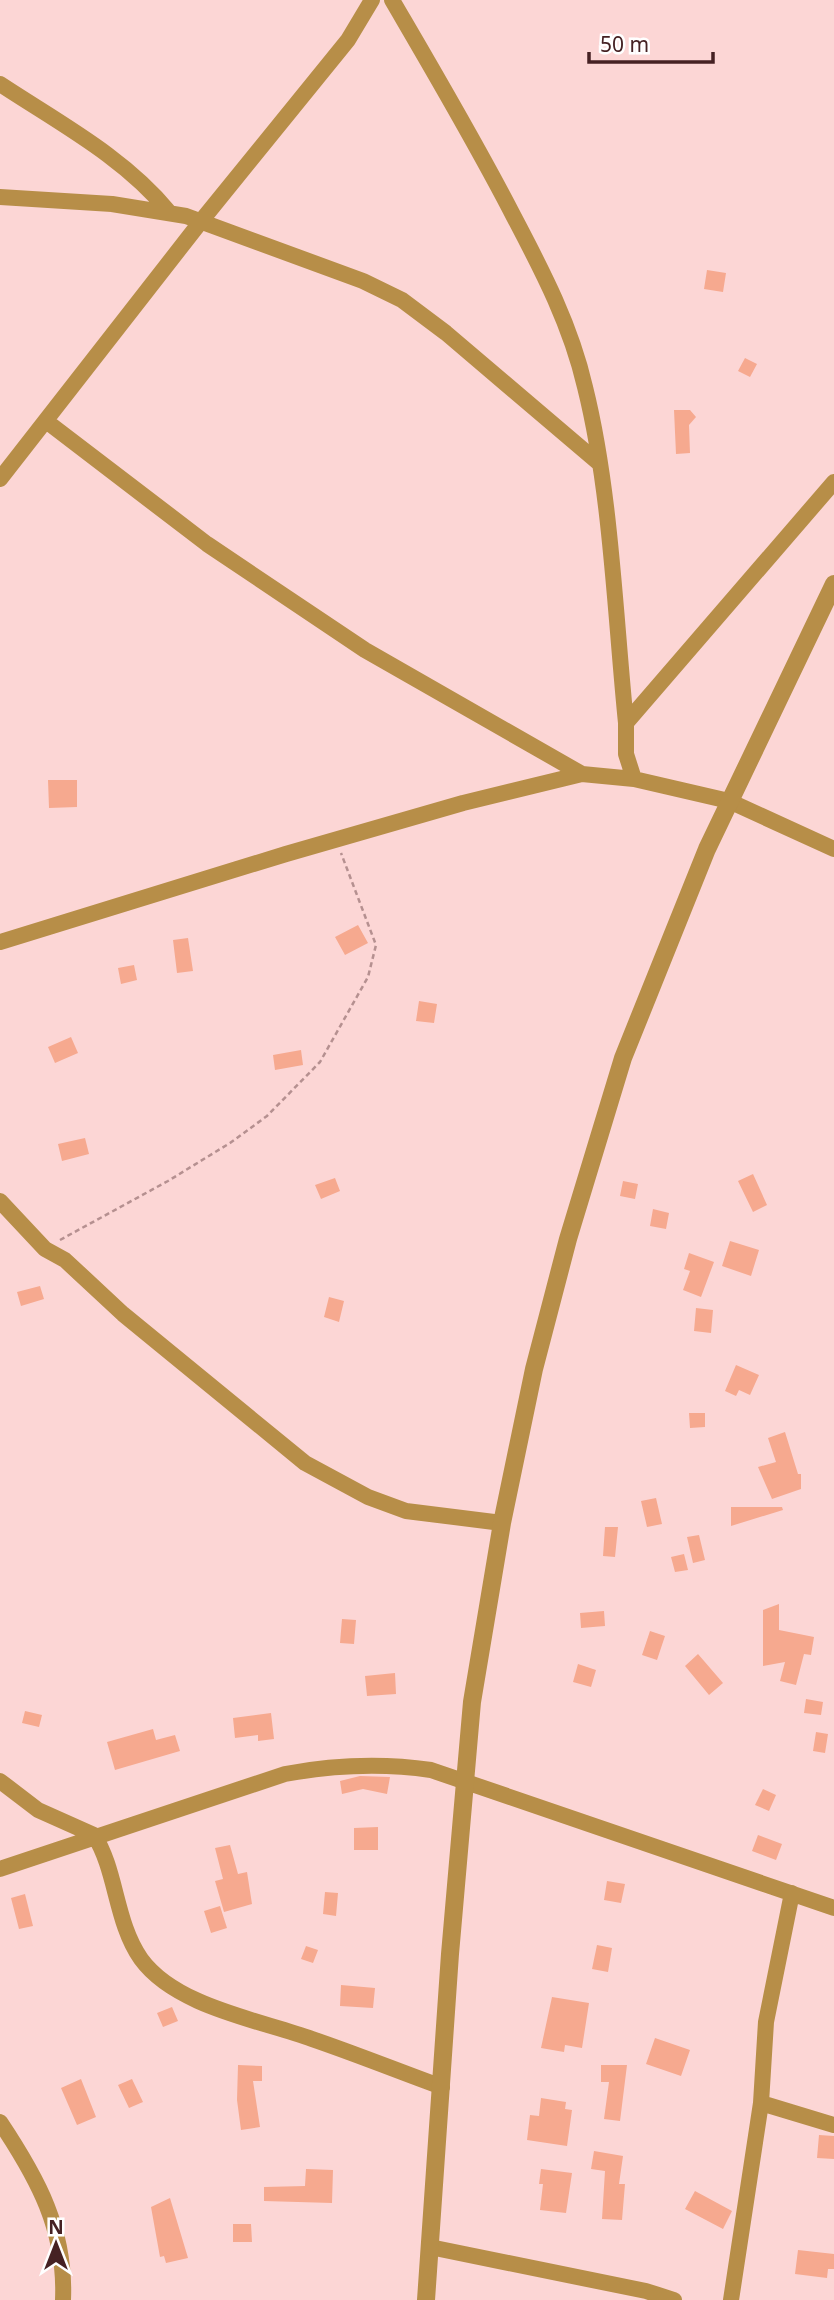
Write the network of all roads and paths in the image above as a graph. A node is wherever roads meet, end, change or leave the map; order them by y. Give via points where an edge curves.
1 (372, 0) edge
2 (392, 0) edge
3 (0, 83) edge
4 (0, 197) edge
5 (169, 212) junction
6 (202, 220) junction
7 (46, 421) junction
8 (600, 464) junction
9 (0, 479) edge
10 (834, 482) edge
11 (834, 584) edge
12 (626, 723) junction
13 (582, 774) junction
14 (634, 779) junction
15 (729, 802) junction
16 (337, 840) junction
17 (834, 849) edge
18 (0, 942) edge
19 (0, 1201) edge
20 (45, 1249) junction
21 (502, 1523) junction
22 (0, 1781) edge
23 (465, 1782) junction
24 (93, 1835) junction
25 (0, 1869) edge
26 (792, 1893) junction
27 (834, 1908) edge
28 (442, 2087) junction
29 (761, 2103) junction
30 (0, 2122) edge
31 (834, 2125) edge
32 (429, 2247) junction
33 (64, 2300) edge
34 (426, 2300) edge
35 (674, 2300) edge
36 (731, 2300) edge

1 - 6 street via 348,40
2 - 8 street via 469,132 553,292 586,387
3 - 5 street via 122,164 148,185
4 - 5 street
5 - 6 street
6 - 7 street
6 - 8 street via 402,300
7 - 9 street
7 - 13 street via 207,544 365,650
8 - 12 street
10 - 12 street
11 - 15 street
12 - 14 street via 626,754
13 - 14 street
13 - 16 street
14 - 15 street
15 - 17 street
15 - 21 street via 623,1058 534,1369
16 - 18 street
16 - 20 path via 376,944 368,977 320,1062 275,1109 230,1143
19 - 20 street
20 - 21 street via 65,1260 123,1314 326,1477 406,1511
21 - 23 street via 472,1702
22 - 24 street via 38,1810
23 - 24 street via 431,1770 392,1766 314,1769 285,1774
23 - 26 street
23 - 28 street
24 - 25 street
24 - 28 street via 132,1944 164,1979 212,2008
26 - 27 street
26 - 29 street via 766,2022
28 - 32 street
29 - 31 street
29 - 36 street
30 - 33 street via 36,2178 54,2224 65,2268
32 - 34 street
32 - 35 street

